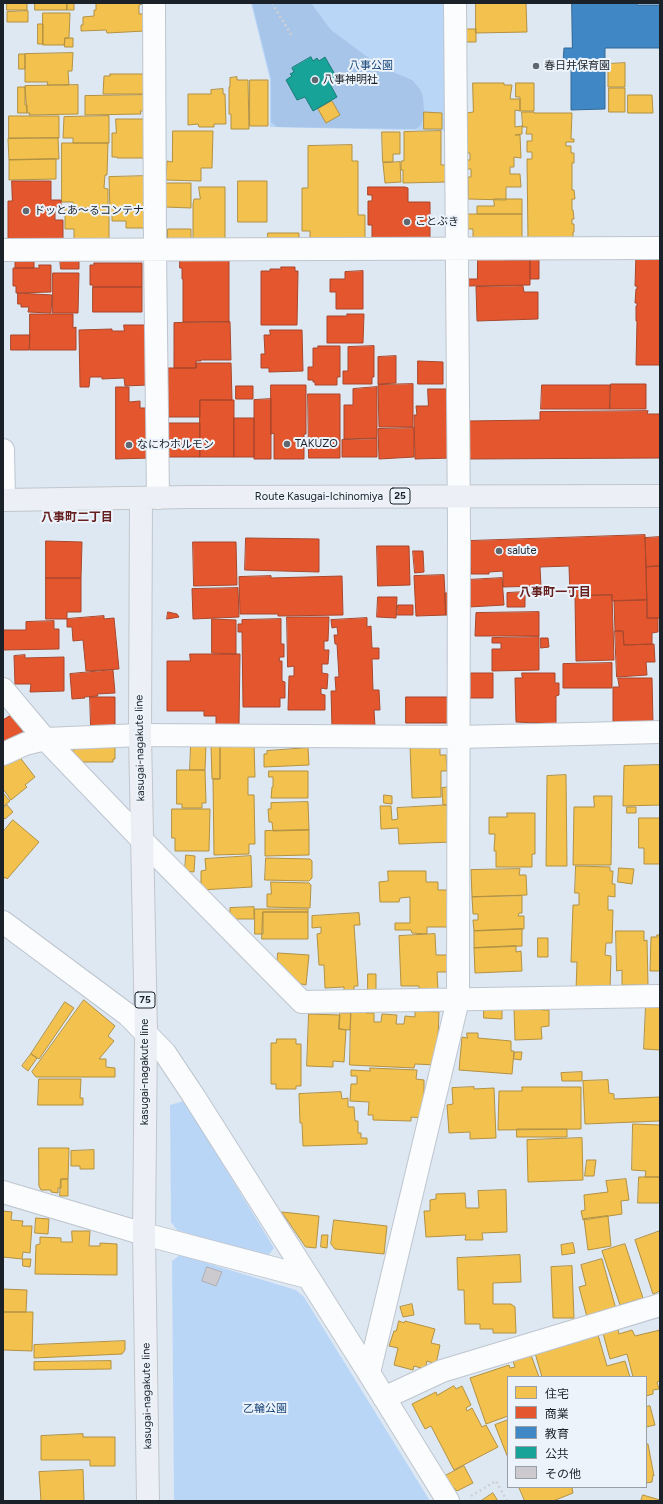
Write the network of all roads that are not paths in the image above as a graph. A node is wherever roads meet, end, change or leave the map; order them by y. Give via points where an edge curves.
1 (154, 3) edge
2 (455, 3) edge
3 (457, 248) junction
4 (660, 248) edge
5 (155, 249) junction
6 (3, 250) edge
7 (3, 450) edge
8 (459, 496) junction
9 (660, 496) edge
10 (149, 498) junction
11 (3, 500) edge
12 (3, 688) edge
13 (660, 732) edge
14 (140, 735) junction
15 (459, 737) junction
16 (45, 739) junction
17 (3, 754) edge
18 (142, 840) junction
19 (3, 922) edge
20 (660, 996) edge
21 (458, 1000) junction
22 (146, 1033) junction
23 (3, 1192) edge
24 (144, 1234) junction
25 (307, 1277) junction
26 (660, 1305) edge
27 (369, 1373) junction
28 (384, 1398) junction
29 (458, 1499) edge
30 (148, 1501) edge

1 - 5 street
2 - 3 street
3 - 4 street
3 - 5 street
3 - 8 street
5 - 6 street
5 - 10 street
7 - 11 street
8 - 9 main road, Route Kasugai-Ichinomiya / 25
8 - 10 main road, Route Kasugai-Ichinomiya / 25
8 - 15 street
10 - 11 main road, Route Kasugai-Ichinomiya / 25
10 - 14 main road, kasugai-nagakute line / 75
12 - 16 street
13 - 15 street
14 - 15 street
14 - 16 street
14 - 18 main road, kasugai-nagakute line / 75
15 - 21 street
16 - 17 street via 25,744
16 - 18 street
18 - 21 street via 302,1002
18 - 22 main road, kasugai-nagakute line / 75
19 - 22 street via 128,1015
20 - 21 street
21 - 27 street
22 - 24 main road, kasugai-nagakute line / 75
22 - 25 street via 165,1053 193,1095
23 - 24 street
24 - 25 street
24 - 30 main road, kasugai-nagakute line / 75
25 - 27 street
26 - 28 street via 442,1371
27 - 28 street
28 - 29 street

